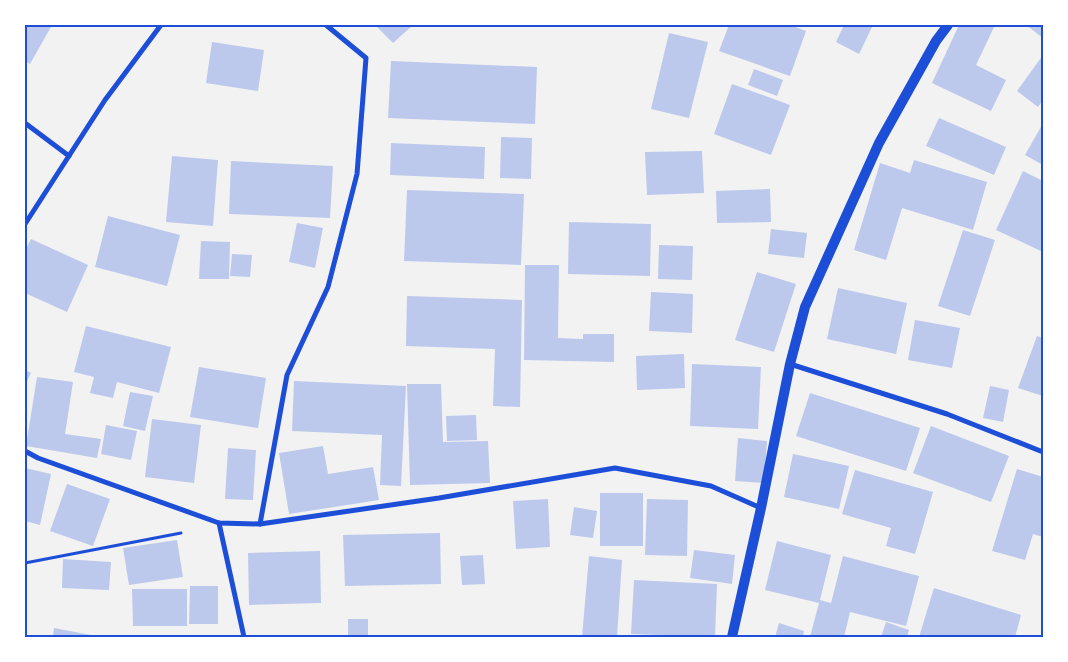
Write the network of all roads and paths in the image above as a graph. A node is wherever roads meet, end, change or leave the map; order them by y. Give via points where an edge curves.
1 (161, 25) edge
2 (326, 25) edge
3 (948, 25) edge
4 (25, 123) edge
5 (69, 156) junction
6 (25, 224) edge
7 (790, 364) junction
8 (25, 451) edge
9 (1043, 452) edge
10 (762, 508) junction
11 (210, 520) junction
12 (219, 523) junction
13 (260, 524) junction
14 (25, 563) edge
15 (244, 637) edge
16 (732, 637) edge

1 - 5 street via 105,100
2 - 13 street via 366,58 357,174 328,287 287,375
3 - 7 main road via 936,40 879,142 805,307
4 - 5 street
5 - 6 street
7 - 9 street via 947,414
7 - 10 main road
8 - 11 street
10 - 13 street via 711,486 615,468
10 - 16 main road
11 - 12 street
11 - 14 path via 190,531
12 - 13 street
12 - 15 street

